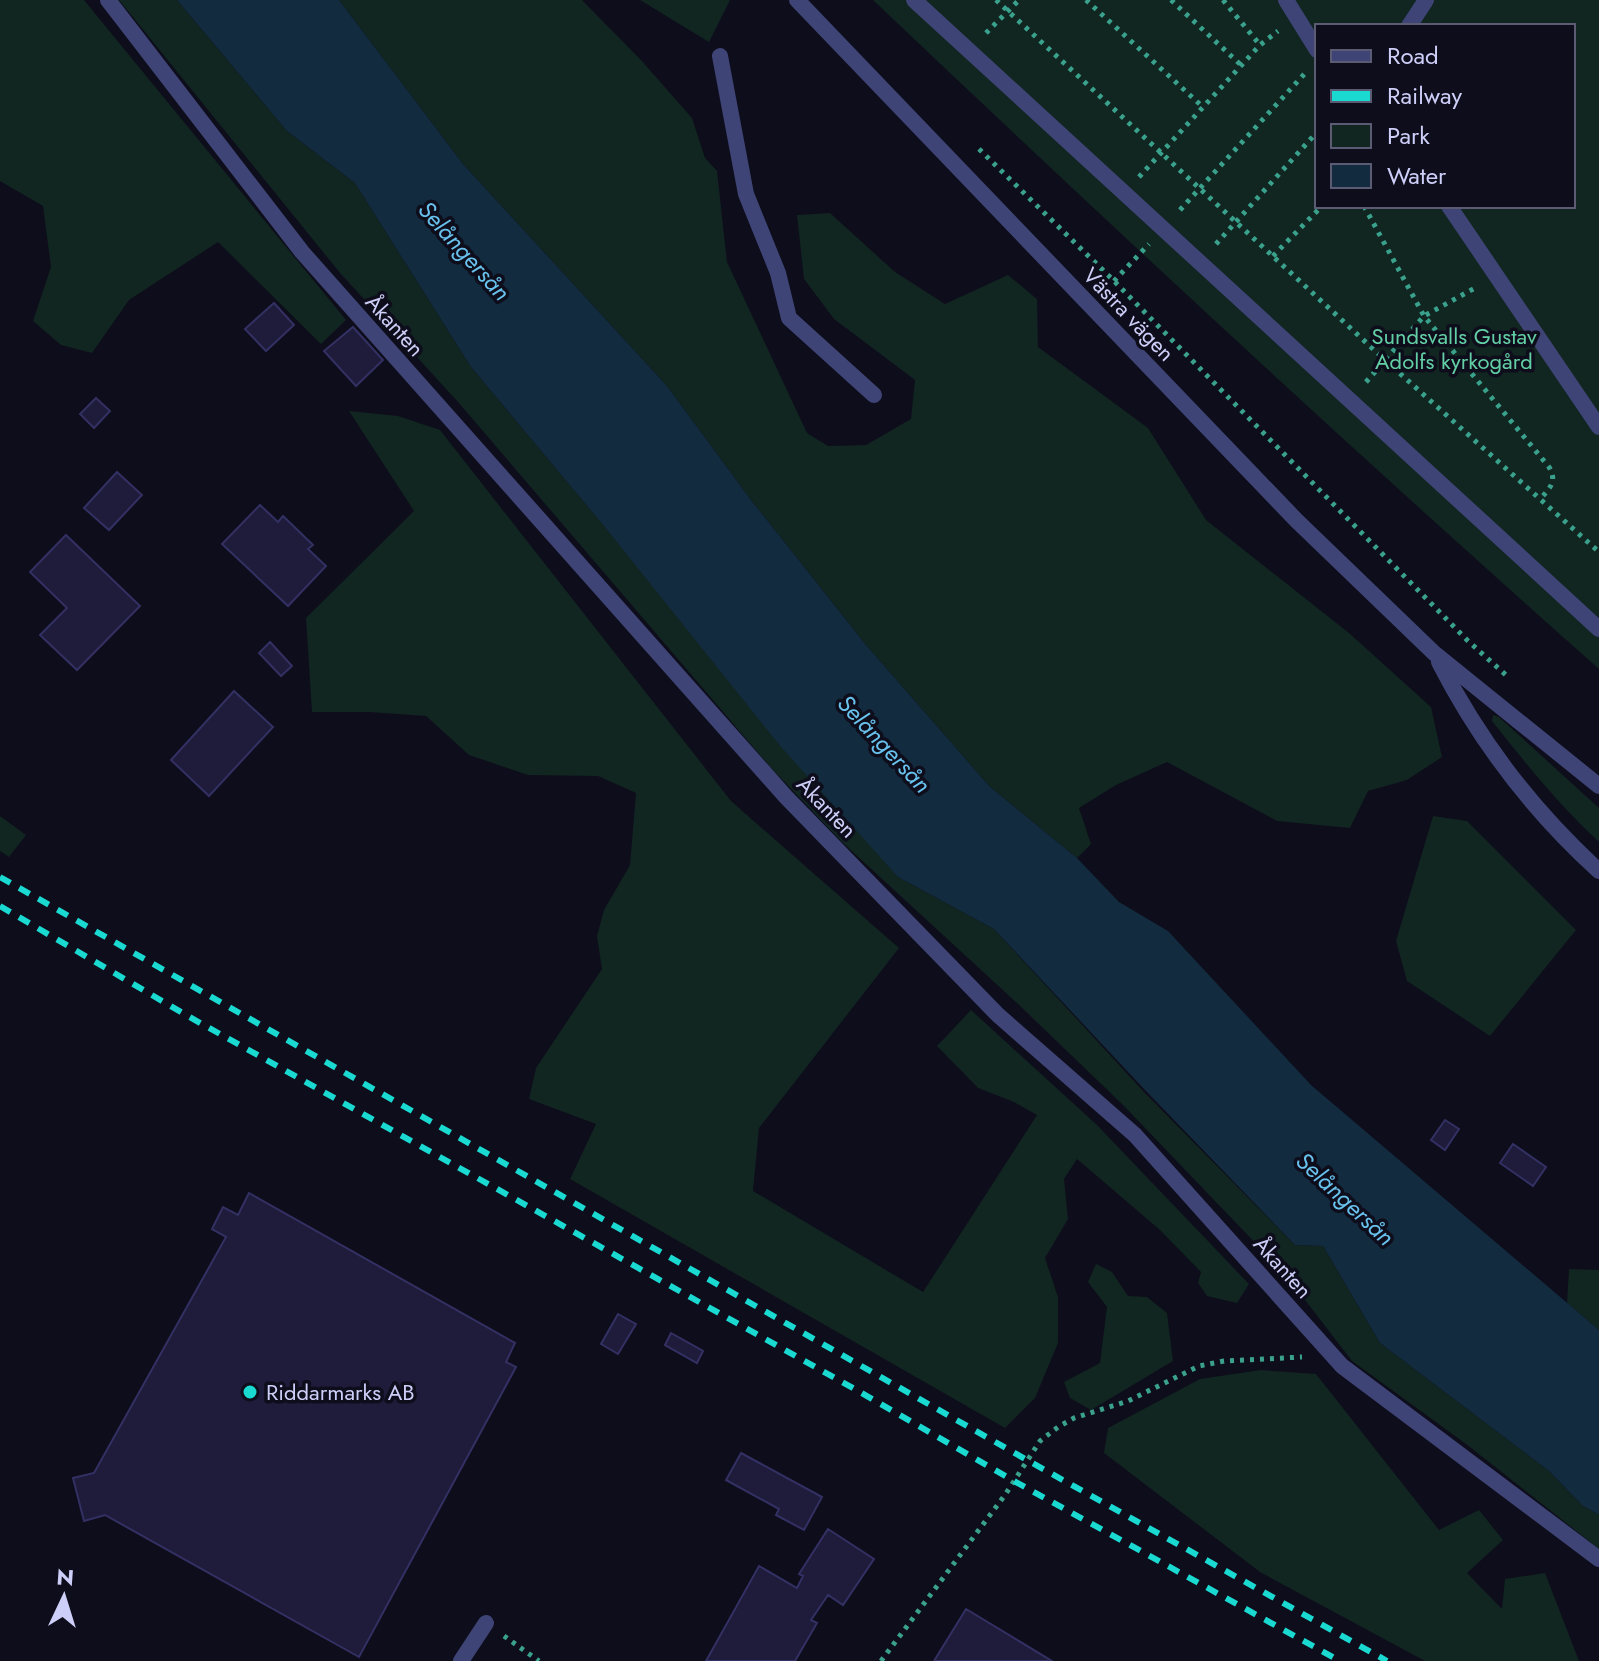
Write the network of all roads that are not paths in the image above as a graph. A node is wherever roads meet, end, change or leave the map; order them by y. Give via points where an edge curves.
1 (108, 0) edge
2 (797, 0) edge
3 (914, 0) edge
4 (1286, 0) edge
5 (1426, 0) edge
6 (1299, 13) edge
7 (1410, 24) edge
8 (1315, 46) edge
9 (720, 56) dead end
10 (1450, 208) edge
11 (874, 395) dead end
12 (1599, 427) edge
13 (1599, 629) edge
14 (1434, 653) junction
15 (1599, 786) edge
16 (1599, 871) edge
17 (1599, 1559) edge
18 (486, 1623) road end
19 (461, 1661) edge

1 - 17 street, Åkanten via 302,252 786,797 998,1015 1135,1135 1342,1366
2 - 14 street, Västra vägen via 1296,520
3 - 13 street
4 - 6 street
5 - 7 street
6 - 8 street
9 - 11 street via 746,194 778,273 789,318
10 - 12 street
14 - 15 street, Västra vägen
14 - 16 street, Västra vägen via 1464,711 1513,777 1562,838
18 - 19 street

